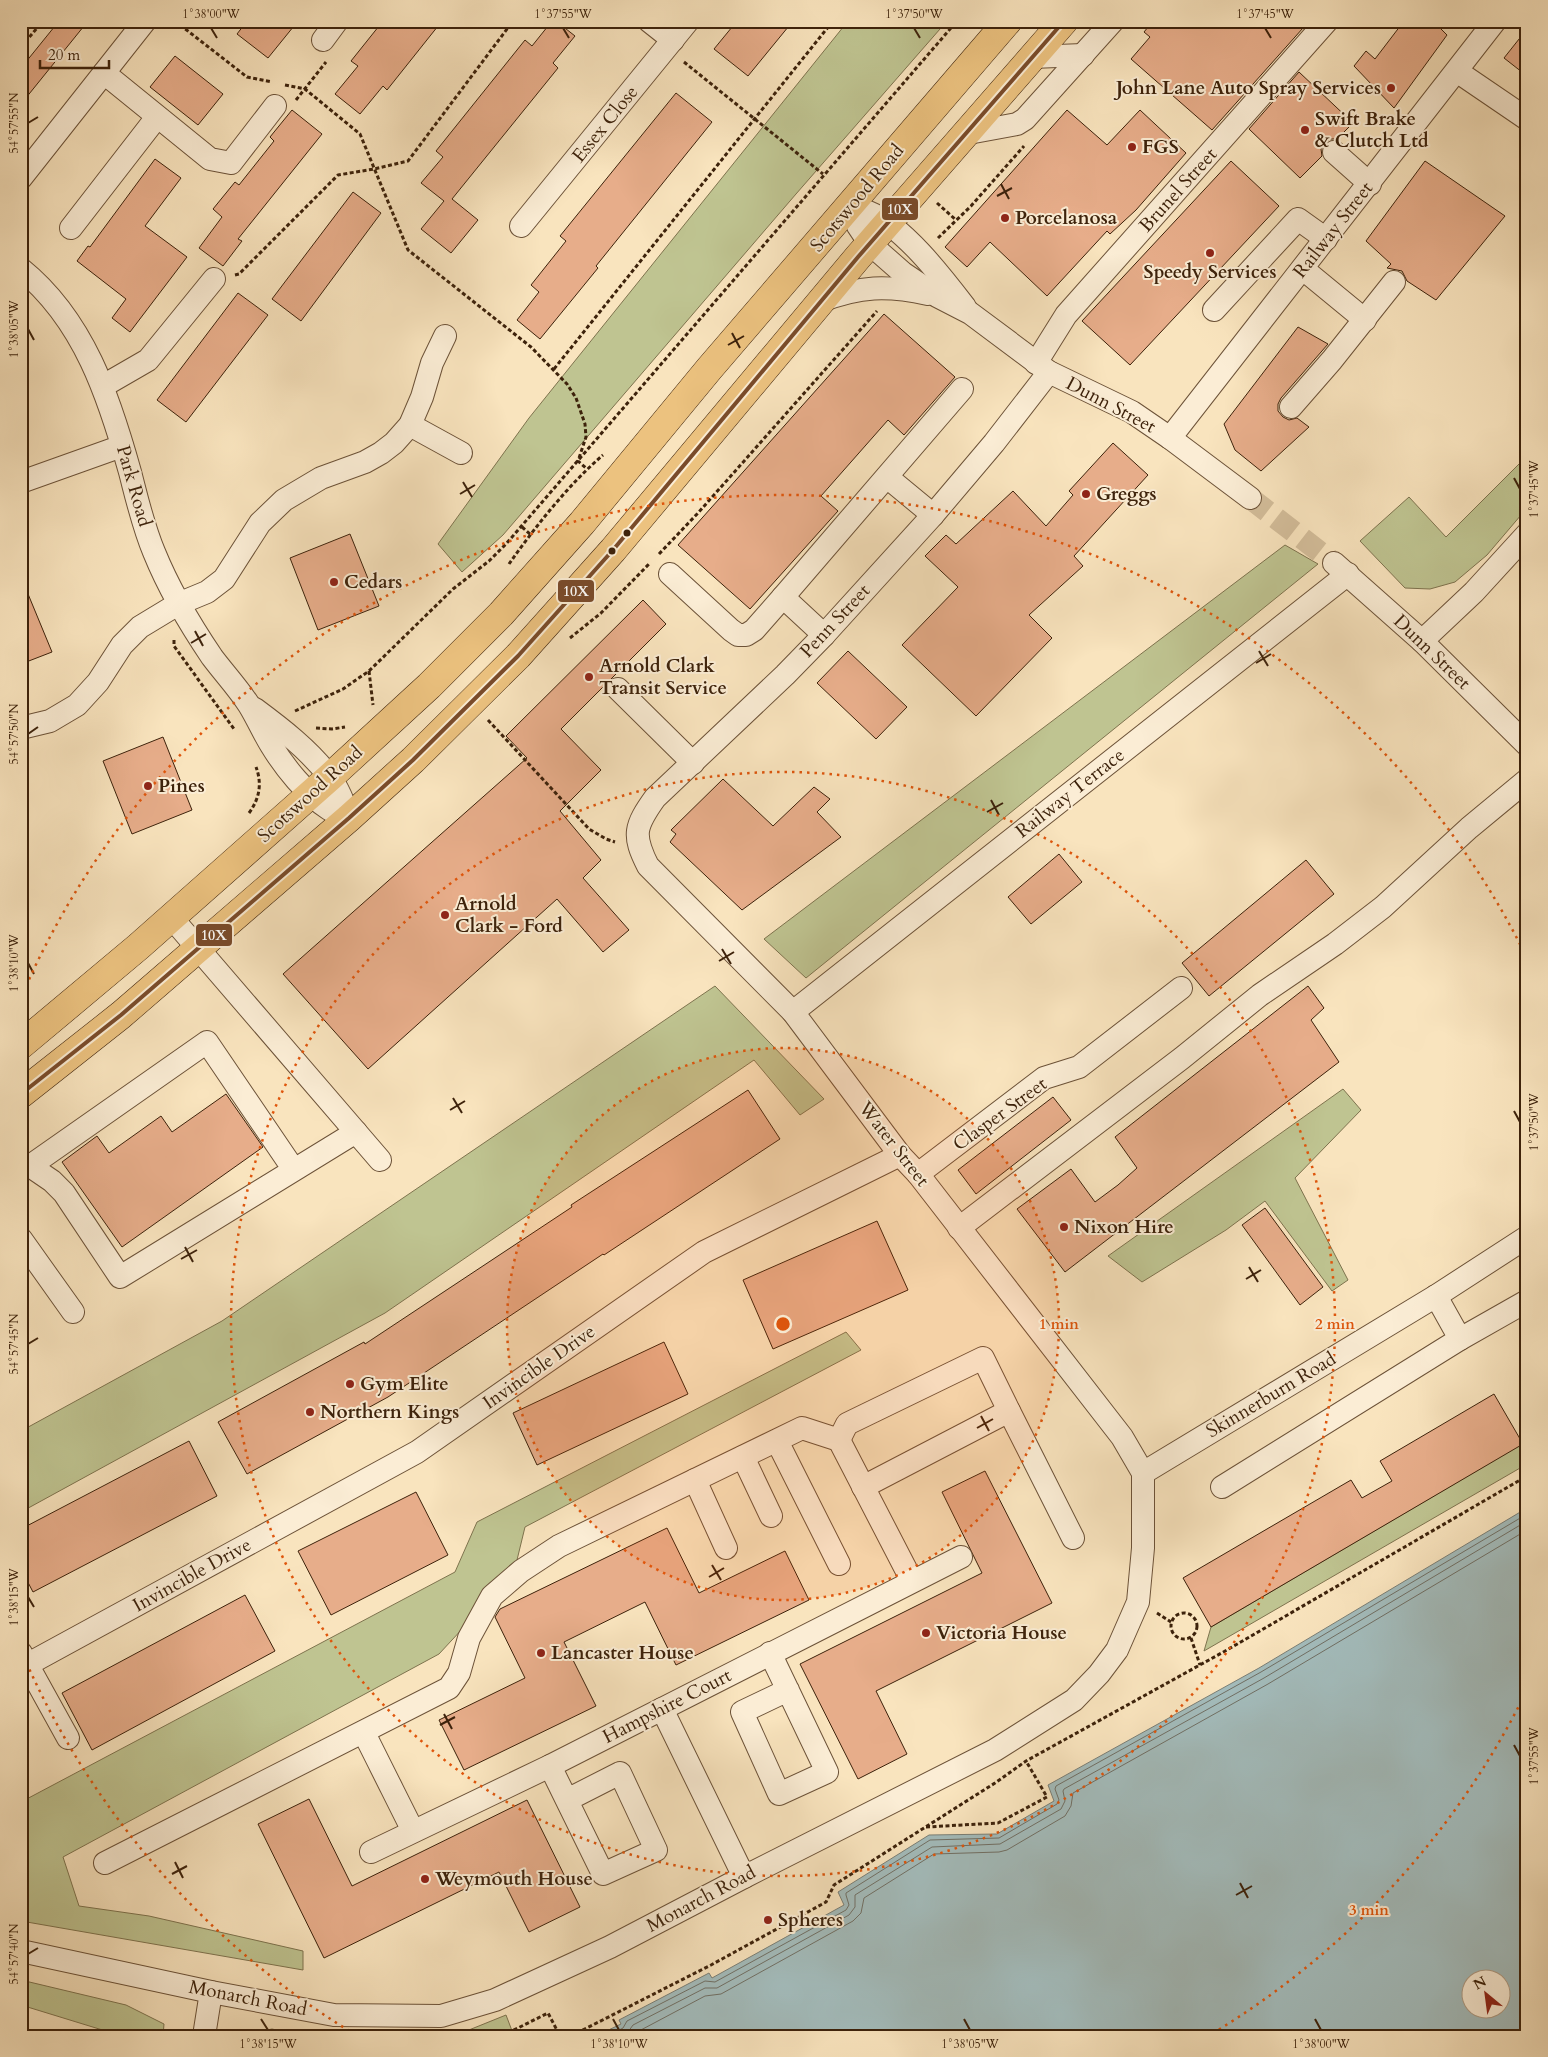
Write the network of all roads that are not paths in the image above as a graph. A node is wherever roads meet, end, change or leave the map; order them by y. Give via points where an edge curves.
1 (145, 21) edge
2 (337, 21) edge
3 (649, 21) edge
4 (688, 21) edge
5 (1008, 21) edge
6 (1064, 21) edge
7 (1113, 21) edge
8 (1327, 21) edge
9 (1488, 24) edge
10 (322, 40) road end
11 (670, 44) junction
12 (1083, 55) junction
13 (1032, 56) junction
14 (1458, 72) junction
15 (104, 73) junction
16 (275, 106) road end
17 (157, 118) junction
18 (1527, 119) edge
19 (963, 134) junction
20 (1334, 152) dead end
21 (21, 178) edge
22 (1370, 184) junction
23 (850, 207) junction
24 (887, 223) junction
25 (521, 226) dead end
26 (71, 228) dead end
27 (1326, 239) junction
28 (870, 244) junction
29 (1303, 268) junction
30 (21, 269) edge
31 (214, 279) road end
32 (1394, 282) dead end
33 (937, 296) junction
34 (821, 301) junction
35 (1214, 310) dead end
36 (970, 314) junction
37 (1365, 320) junction
38 (445, 336) dead end
39 (1042, 368) junction
40 (103, 386) junction
41 (962, 389) dead end
42 (1291, 407) dead end
43 (410, 425) junction
44 (1170, 438) junction
45 (122, 446) junction
46 (461, 453) dead end
47 (887, 477) junction
48 (21, 482) edge
49 (1250, 498) tunnel mouth
50 (933, 515) junction
51 (1527, 534) edge
52 (1341, 568) joint
53 (670, 574) dead end
54 (784, 597) junction
55 (178, 604) junction
56 (824, 635) junction
57 (1422, 641) junction
58 (618, 689) dead end
59 (21, 728) edge
60 (1527, 745) edge
61 (693, 763) junction
62 (1527, 780) edge
63 (320, 785) junction
64 (349, 818) junction
65 (643, 857) joint
66 (171, 918) junction
67 (198, 948) junction
68 (1181, 988) dead end
69 (792, 1012) junction
70 (21, 1045) edge
71 (21, 1094) edge
72 (356, 1132) junction
73 (900, 1156) junction
74 (380, 1160) dead end
75 (26, 1165) edge
76 (294, 1170) junction
77 (918, 1174) junction
78 (959, 1228) junction
79 (1527, 1237) edge
80 (21, 1239) edge
81 (1436, 1296) junction
82 (1527, 1300) edge
83 (73, 1312) dead end
84 (1460, 1339) junction
85 (1009, 1411) junction
86 (1122, 1437) joint
87 (839, 1440) junction
88 (776, 1441) junction
89 (744, 1457) junction
90 (1142, 1473) junction
91 (695, 1480) junction
92 (863, 1487) junction
93 (1222, 1487) dead end
94 (771, 1516) dead end
95 (1073, 1538) dead end
96 (726, 1548) dead end
97 (961, 1557) dead end
98 (839, 1564) dead end
99 (912, 1581) junction
100 (770, 1653) junction
101 (23, 1662) edge
102 (788, 1690) junction
103 (662, 1709) junction
104 (364, 1733) junction
105 (68, 1738) dead end
106 (550, 1766) junction
107 (567, 1800) junction
108 (413, 1831) junction
109 (371, 1852) dead end
110 (105, 1863) dead end
111 (744, 1876) junction
112 (21, 1951) edge
113 (211, 1992) junction
114 (204, 2036) edge

1 - 15 street
2 - 10 street
3 - 11 street
4 - 11 street, Essex Close
5 - 23 main road, Scotswood Road
6 - 13 main road, Scotswood Road
7 - 12 street
8 - 39 street, Brunel Street via 1066,315
9 - 14 street, Railway Street
11 - 25 street, Essex Close
12 - 13 street
12 - 19 street via 1025,119 1017,124
13 - 19 main road, Scotswood Road
14 - 18 street
14 - 22 street, Railway Street
15 - 17 street
15 - 21 street
16 - 17 street via 231,163 210,159
17 - 26 street
19 - 24 main road, Scotswood Road
20 - 22 street
22 - 27 street, Railway Street
23 - 24 street, Dunn Street via 869,212
23 - 28 street, Dunn Street
23 - 63 main road, Scotswood Road via 501,614 429,686
24 - 28 main road, Scotswood Road
24 - 36 street, Dunn Street via 922,254
27 - 29 street, Railway Street
27 - 35 street via 1298,219
28 - 33 street, Dunn Street via 903,273
28 - 34 main road, Scotswood Road
29 - 37 street
29 - 44 street, Railway Street
30 - 40 street, Park Road via 37,282 68,320
31 - 40 street via 148,360
32 - 37 street
33 - 34 street, Dunn Street via 910,290 861,289
33 - 36 street, Dunn Street
34 - 64 main road, Scotswood Road via 553,619 433,741
36 - 39 street, Dunn Street
37 - 42 street
38 - 43 street
39 - 44 street, Dunn Street via 1132,412
39 - 50 street, Penn Street via 994,443
40 - 45 street, Park Road
41 - 47 street
43 - 46 street
43 - 55 street via 381,453 321,478 284,500 260,523 224,579 206,592
44 - 49 street, Dunn Street
45 - 48 street
45 - 55 street, Park Road via 153,550
47 - 50 street
47 - 54 street
50 - 56 street, Penn Street
51 - 57 street via 1474,592
52 - 57 street, Dunn Street
52 - 69 street, Railway Terrace
53 - 54 street via 738,635 754,630
54 - 56 street
55 - 59 street via 129,637 98,682 77,705 50,721
55 - 63 street, Park Road via 248,704 283,763
56 - 61 street, Penn Street
57 - 60 street, Dunn Street
58 - 61 street
61 - 65 street, Penn Street via 655,798 643,814 638,830
62 - 78 street via 1383,907 1260,995
63 - 64 street, Park Road via 329,809
63 - 66 main road, Scotswood Road
64 - 67 main road, Scotswood Road
65 - 69 street, Water Street
66 - 67 street
66 - 70 main road, Scotswood Road
67 - 71 main road, Scotswood Road via 121,1015
67 - 72 street
68 - 77 street, Clasper Street via 1079,1067 1044,1078
69 - 73 street, Water Street
72 - 74 street
72 - 76 street
73 - 77 street, Water Street
73 - 101 street, Invincible Drive via 704,1252 417,1452
75 - 76 street via 52,1180 64,1193 120,1277
75 - 76 street via 207,1042
77 - 78 street, Water Street
78 - 86 street, Water Street
79 - 81 street, Skinnerburn Road
80 - 83 street
81 - 84 street
81 - 90 street, Skinnerburn Road
82 - 84 street
84 - 93 street
85 - 87 street via 983,1358 847,1424
85 - 92 street
85 - 95 street
86 - 90 street, Monarch Road
87 - 88 street via 802,1428
87 - 92 street
88 - 89 street
88 - 98 street
89 - 91 street
89 - 94 street
90 - 111 street, Monarch Road via 1144,1548 1138,1602 1118,1650 1074,1700 995,1750
91 - 96 street
91 - 104 street via 559,1546 521,1571 490,1600 469,1638 459,1673 449,1688
92 - 99 street
97 - 99 street, Hampshire Court
99 - 100 street, Hampshire Court
100 - 102 street
100 - 103 street, Hampshire Court
101 - 105 street
102 - 102 street via 827,1772 779,1794 742,1712
103 - 106 street, Hampshire Court
103 - 111 street
104 - 108 street
104 - 110 street
106 - 107 street
106 - 108 street, Hampshire Court
107 - 107 street via 603,1874 656,1850 620,1773
108 - 109 street, Hampshire Court
111 - 113 street, Monarch Road via 610,1947 495,2000 441,2016 334,2015
112 - 113 street, Monarch Road
113 - 114 street

